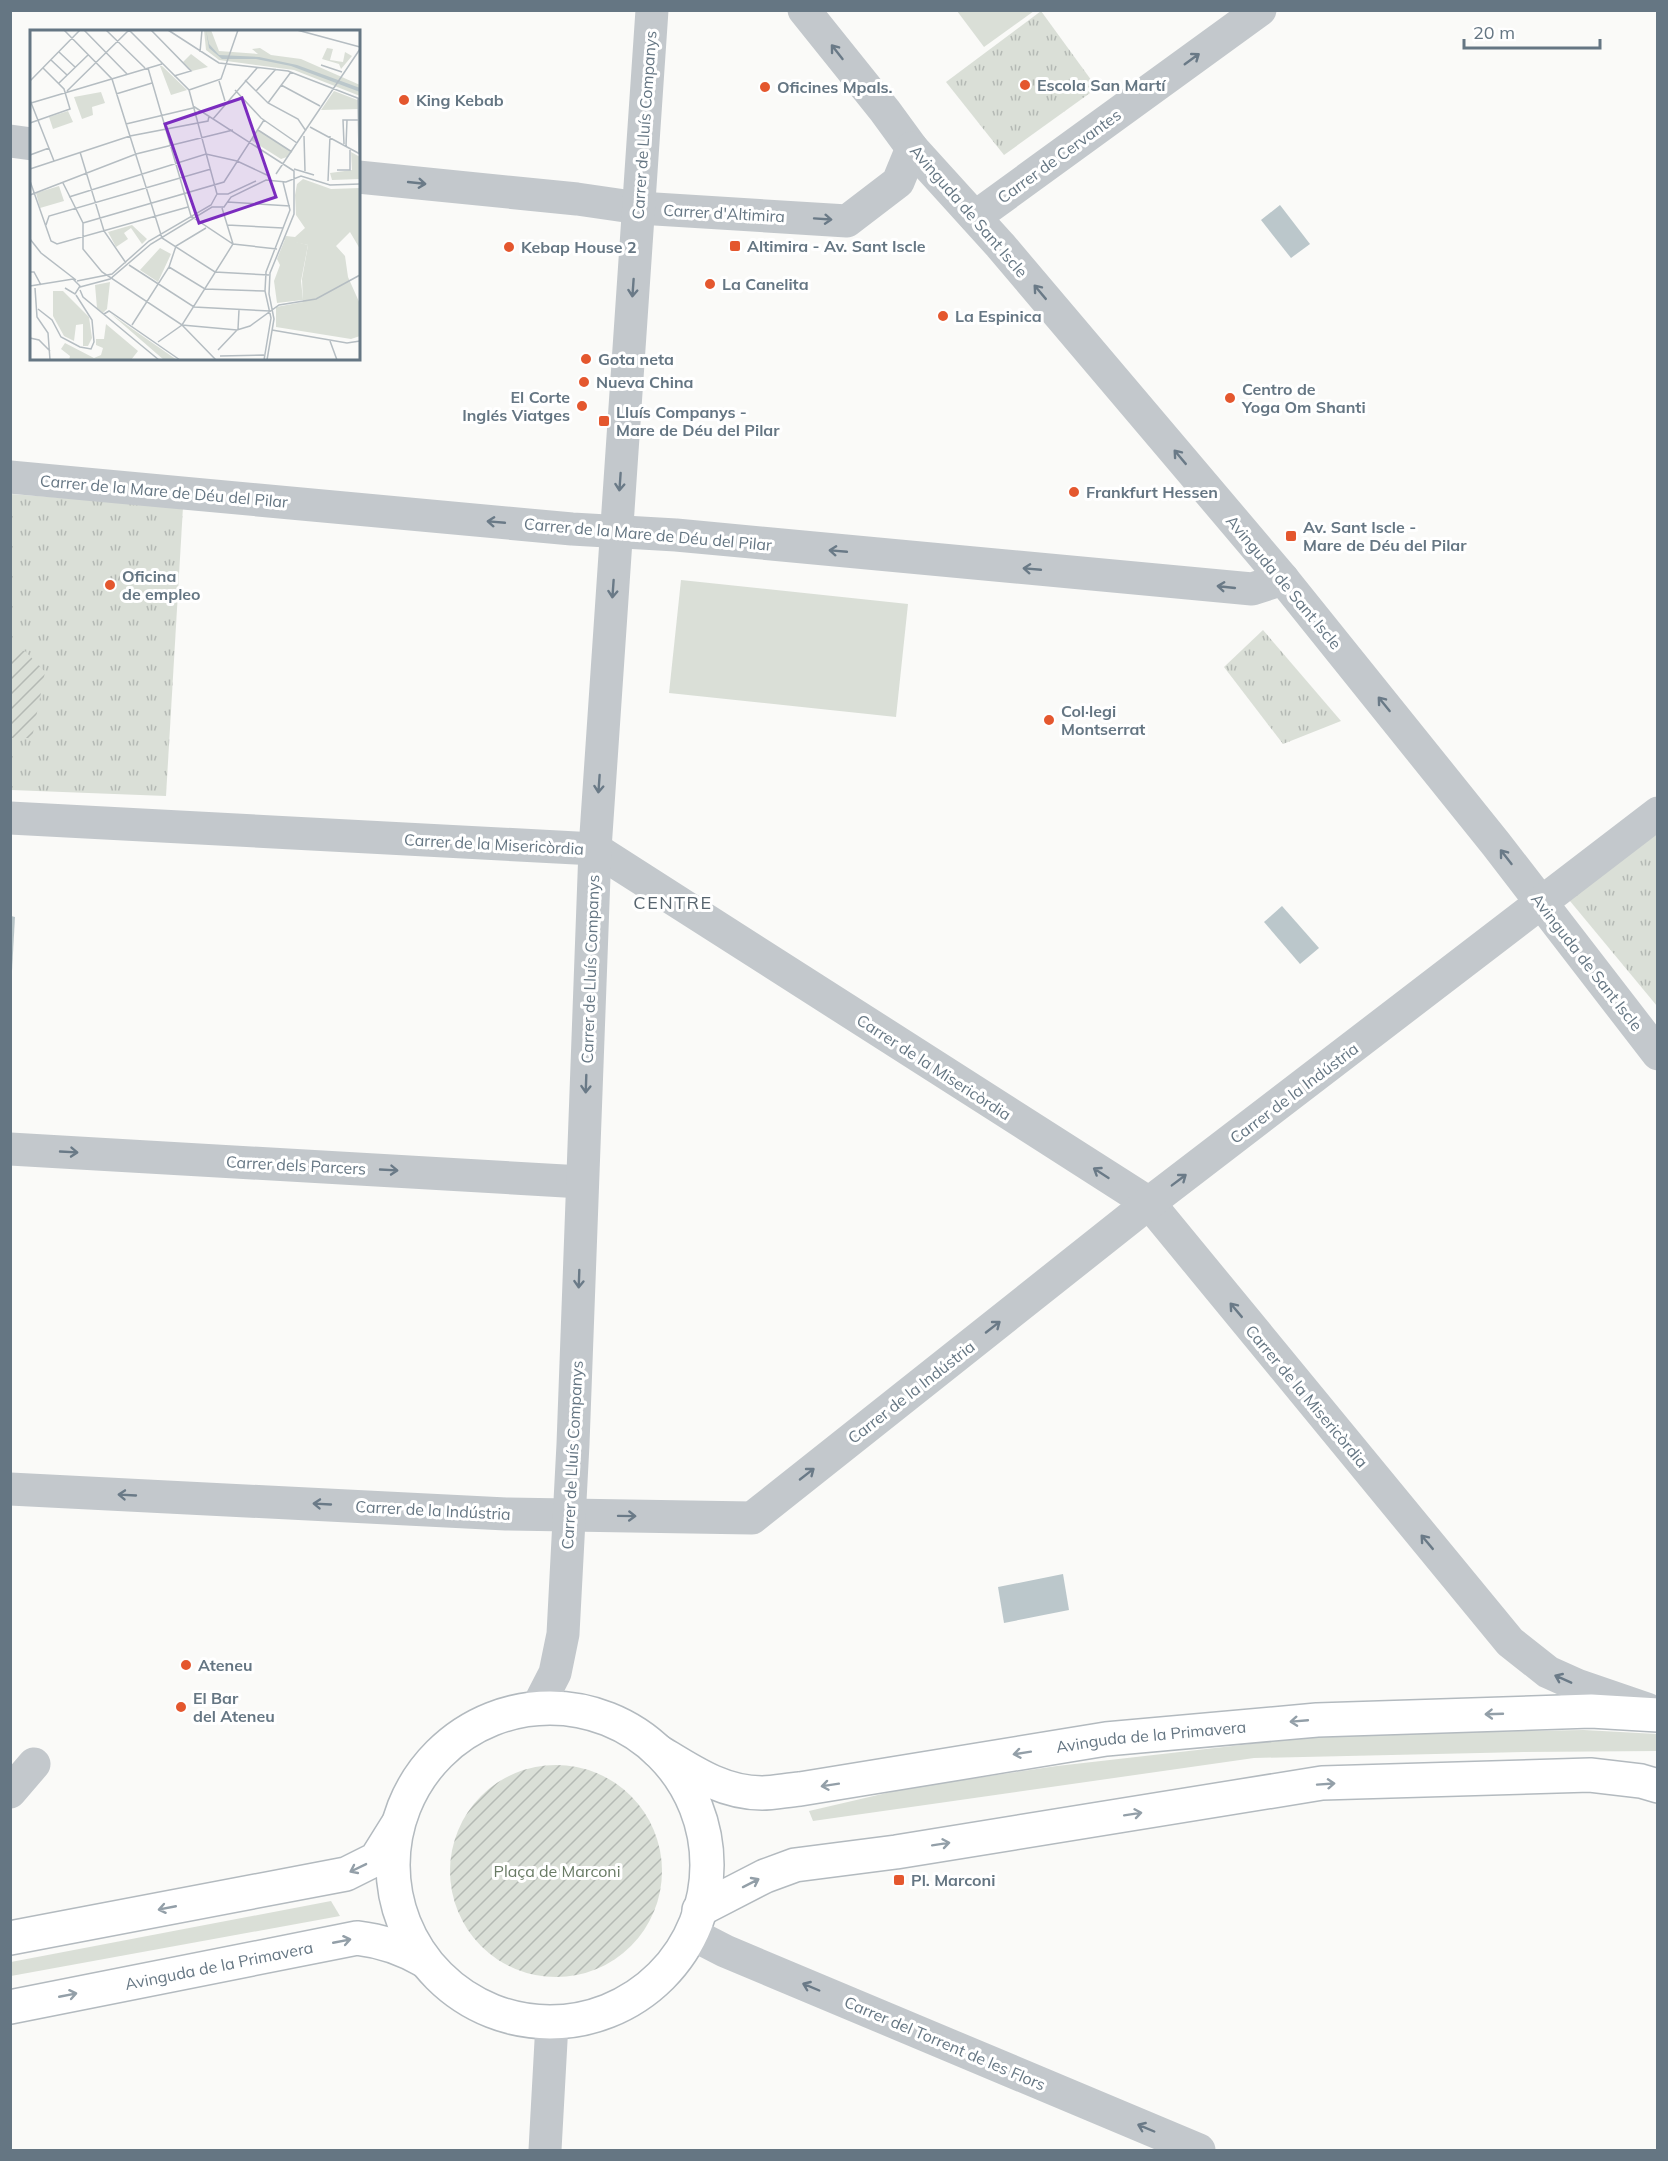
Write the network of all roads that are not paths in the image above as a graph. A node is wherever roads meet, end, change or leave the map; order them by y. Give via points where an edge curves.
1 (652, 10) edge
2 (804, 10) edge
3 (1260, 10) edge
4 (10, 141) edge
5 (30, 144) edge
6 (912, 147) junction
7 (360, 177) edge
8 (639, 208) junction
9 (975, 217) junction
10 (10, 477) edge
11 (617, 531) junction
12 (1283, 579) junction
13 (1658, 813) edge
14 (10, 818) edge
15 (595, 849) junction
16 (1542, 903) junction
17 (1658, 1054) edge
18 (10, 1149) edge
19 (582, 1182) junction
20 (1149, 1203) junction
21 (10, 1489) edge
22 (569, 1515) junction
23 (537, 1708) junction
24 (1658, 1714) edge
25 (658, 1751) junction
26 (34, 1764) dead end
27 (1658, 1786) edge
28 (10, 1792) edge
29 (396, 1827) junction
30 (696, 1922) junction
31 (10, 1938) edge
32 (425, 1961) junction
33 (10, 2007) edge
34 (552, 2023) junction
35 (545, 2151) edge
36 (1199, 2151) edge

1 - 8 street, Carrer de Lluís Companys
6 -> 2 street, Avinguda de Sant Iscle
9 -> 3 street, Carrer de Cervantes
4 - 5 street
8 -> 6 street, Carrer d'Altimira via 847,221 898,182
6 - 9 street, Avinguda de Sant Iscle
7 -> 8 street, Carrer d'Altimira
8 -> 11 street, Carrer de Lluís Companys
12 -> 9 street, Avinguda de Sant Iscle
11 -> 10 street, Carrer de la Mare de Déu del Pilar
12 -> 11 street, Carrer de la Mare de Déu del Pilar via 1252,589
11 -> 15 street, Carrer de Lluís Companys
16 -> 12 street, Avinguda de Sant Iscle
13 - 16 street, Carrer de la Indústria
14 - 15 street, Carrer de la Misericòrdia
15 -> 19 street, Carrer de Lluís Companys
20 -> 15 street, Carrer de la Misericòrdia
16 - 17 street, Avinguda de Sant Iscle
20 -> 16 street, Carrer de la Indústria
18 -> 19 street, Carrer dels Parcers
19 -> 22 street, Carrer de Lluís Companys
22 -> 20 street, Carrer de la Indústria via 752,1518
24 -> 20 street, Carrer de la Misericòrdia via 1548,1672 1510,1642
22 -> 21 street, Carrer de la Indústria
22 - 23 street, Carrer de Lluís Companys via 563,1634 555,1673
23 - 25 street via 581,1710 622,1725
23 - 29 street via 489,1719 447,1745 415,1782
24 -> 25 street, Avinguda de la Primavera via 1591,1711 1317,1720 1106,1739 761,1793 707,1781
25 - 30 street via 689,1790 706,1838 707,1887
26 - 28 street
30 -> 27 street via 765,1876 795,1865 1322,1783 1590,1775
29 -> 31 street via 376,1859 346,1874
29 - 32 street via 392,1874 402,1921
30 - 34 street via 668,1970 635,1998 596,2016
36 -> 30 street, Carrer del Torrent de les Flors via 725,1951
33 -> 32 street, Avinguda de la Primavera via 357,1938 401,1947
32 - 34 street via 460,1995 504,2016
34 - 35 street

